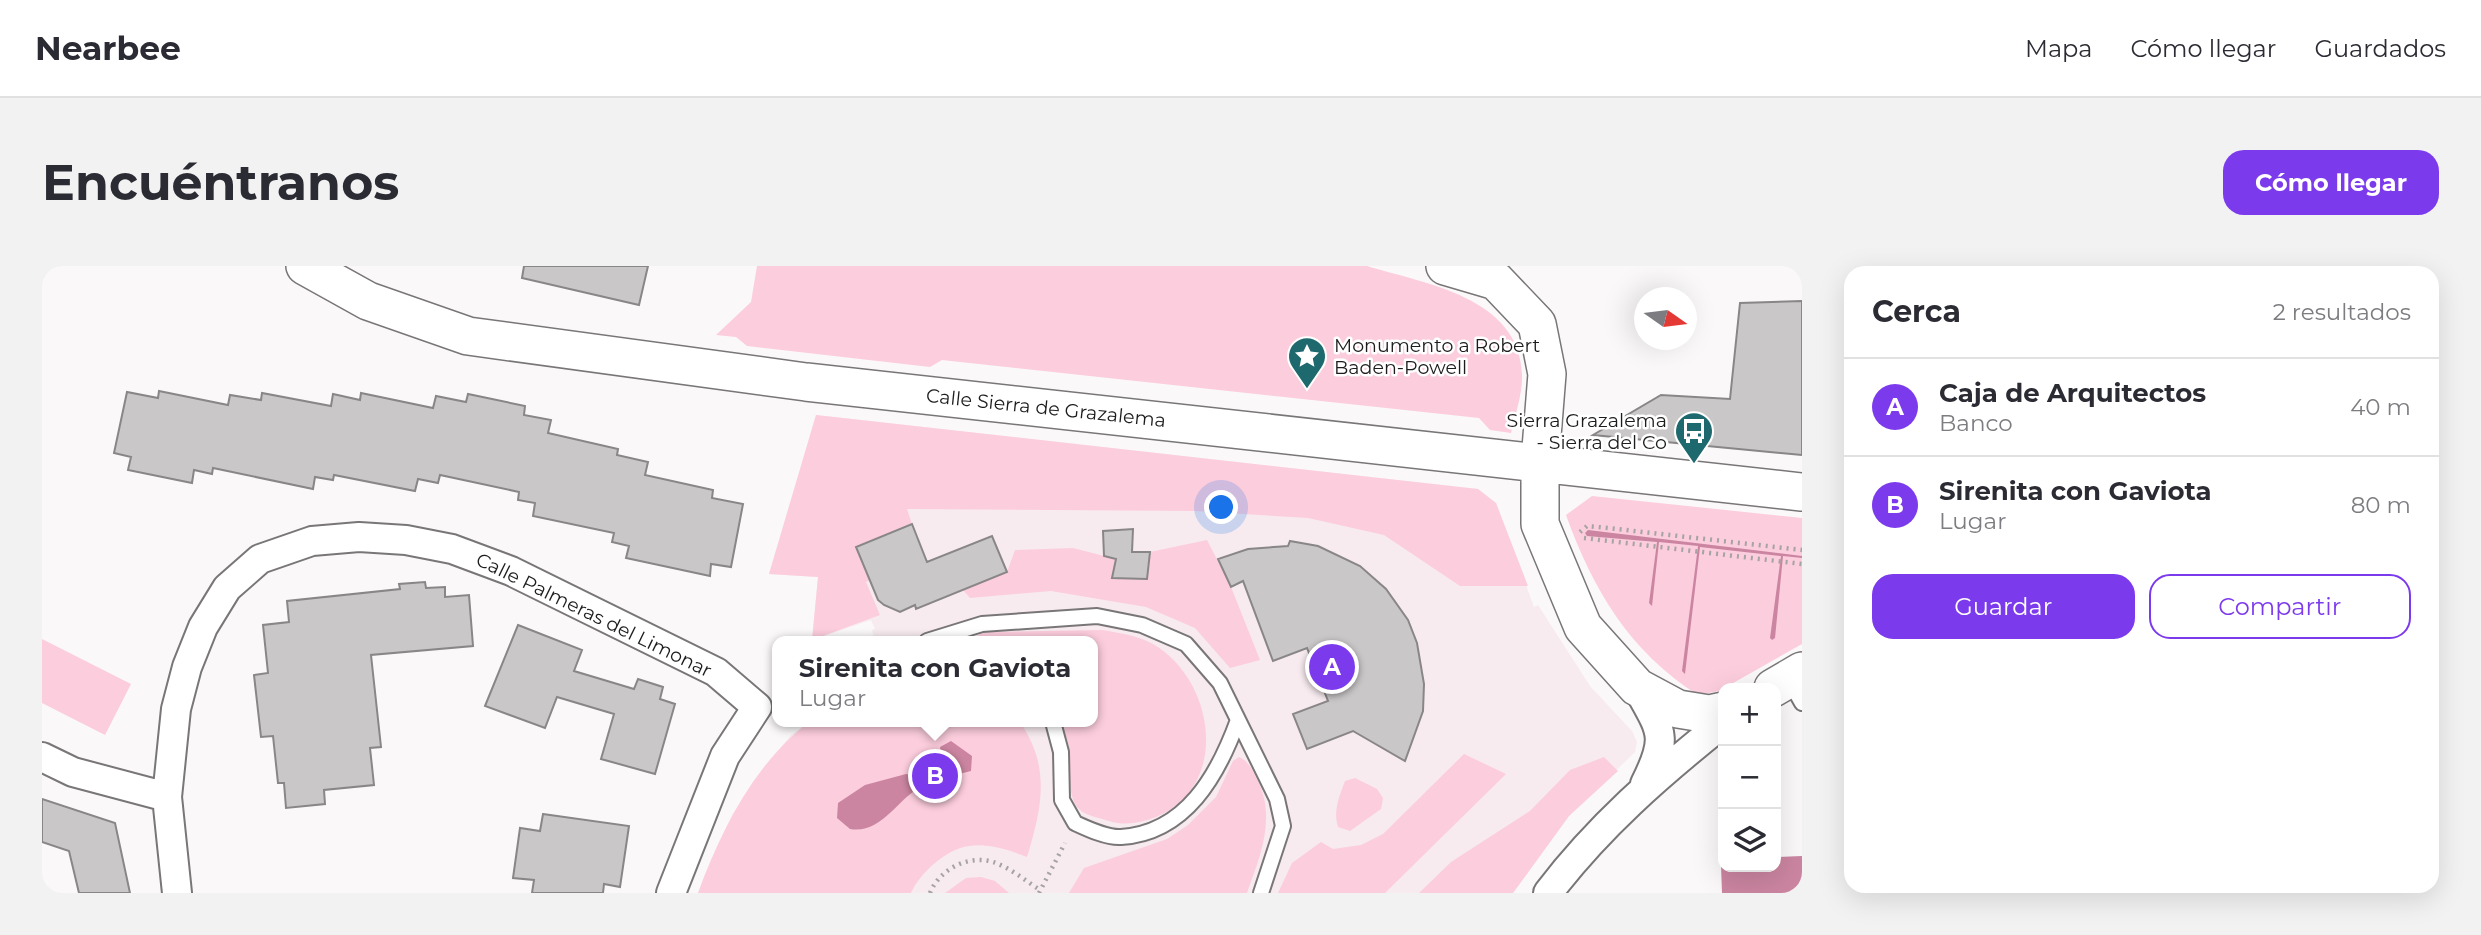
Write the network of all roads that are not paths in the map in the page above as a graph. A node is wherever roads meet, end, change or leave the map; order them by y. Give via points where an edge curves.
1 (305, 266) edge
2 (1445, 266) edge
3 (1540, 461) junction
4 (1802, 492) edge
5 (943, 636) edge
6 (1637, 687) junction
7 (767, 703) edge
8 (1718, 712) edge
9 (1238, 720) junction
10 (1054, 727) edge
11 (1718, 727) edge
12 (42, 757) edge
13 (1644, 786) junction
14 (167, 797) junction
15 (177, 893) edge
16 (671, 893) edge
17 (1261, 893) edge
18 (1548, 893) edge

1 - 3 street, Calle Sierra de Grazalema via 368,301 468,336 806,382
2 - 3 street via 1496,281 1537,324 1547,374
3 - 4 street, Calle Sierra de Grazalema
3 - 6 street via 1540,524 1583,626
5 - 9 lane via 982,624 1097,616 1142,625 1186,644 1220,683
6 - 8 street via 1678,709
6 - 13 street via 1658,726 1660,753
7 - 14 street, Calle Palmeras del Limonar via 716,672 511,571 452,549 359,537 312,541 260,559 227,588 203,627 176,709
7 - 16 street via 724,756
9 - 10 lane via 1204,789 1180,818 1149,832 1119,838 1075,824 1062,800 1061,752
9 - 17 lane via 1277,799 1283,826
11 - 13 street
12 - 14 street via 73,772
13 - 18 street
14 - 15 street, Calle Palmeras del Limonar

